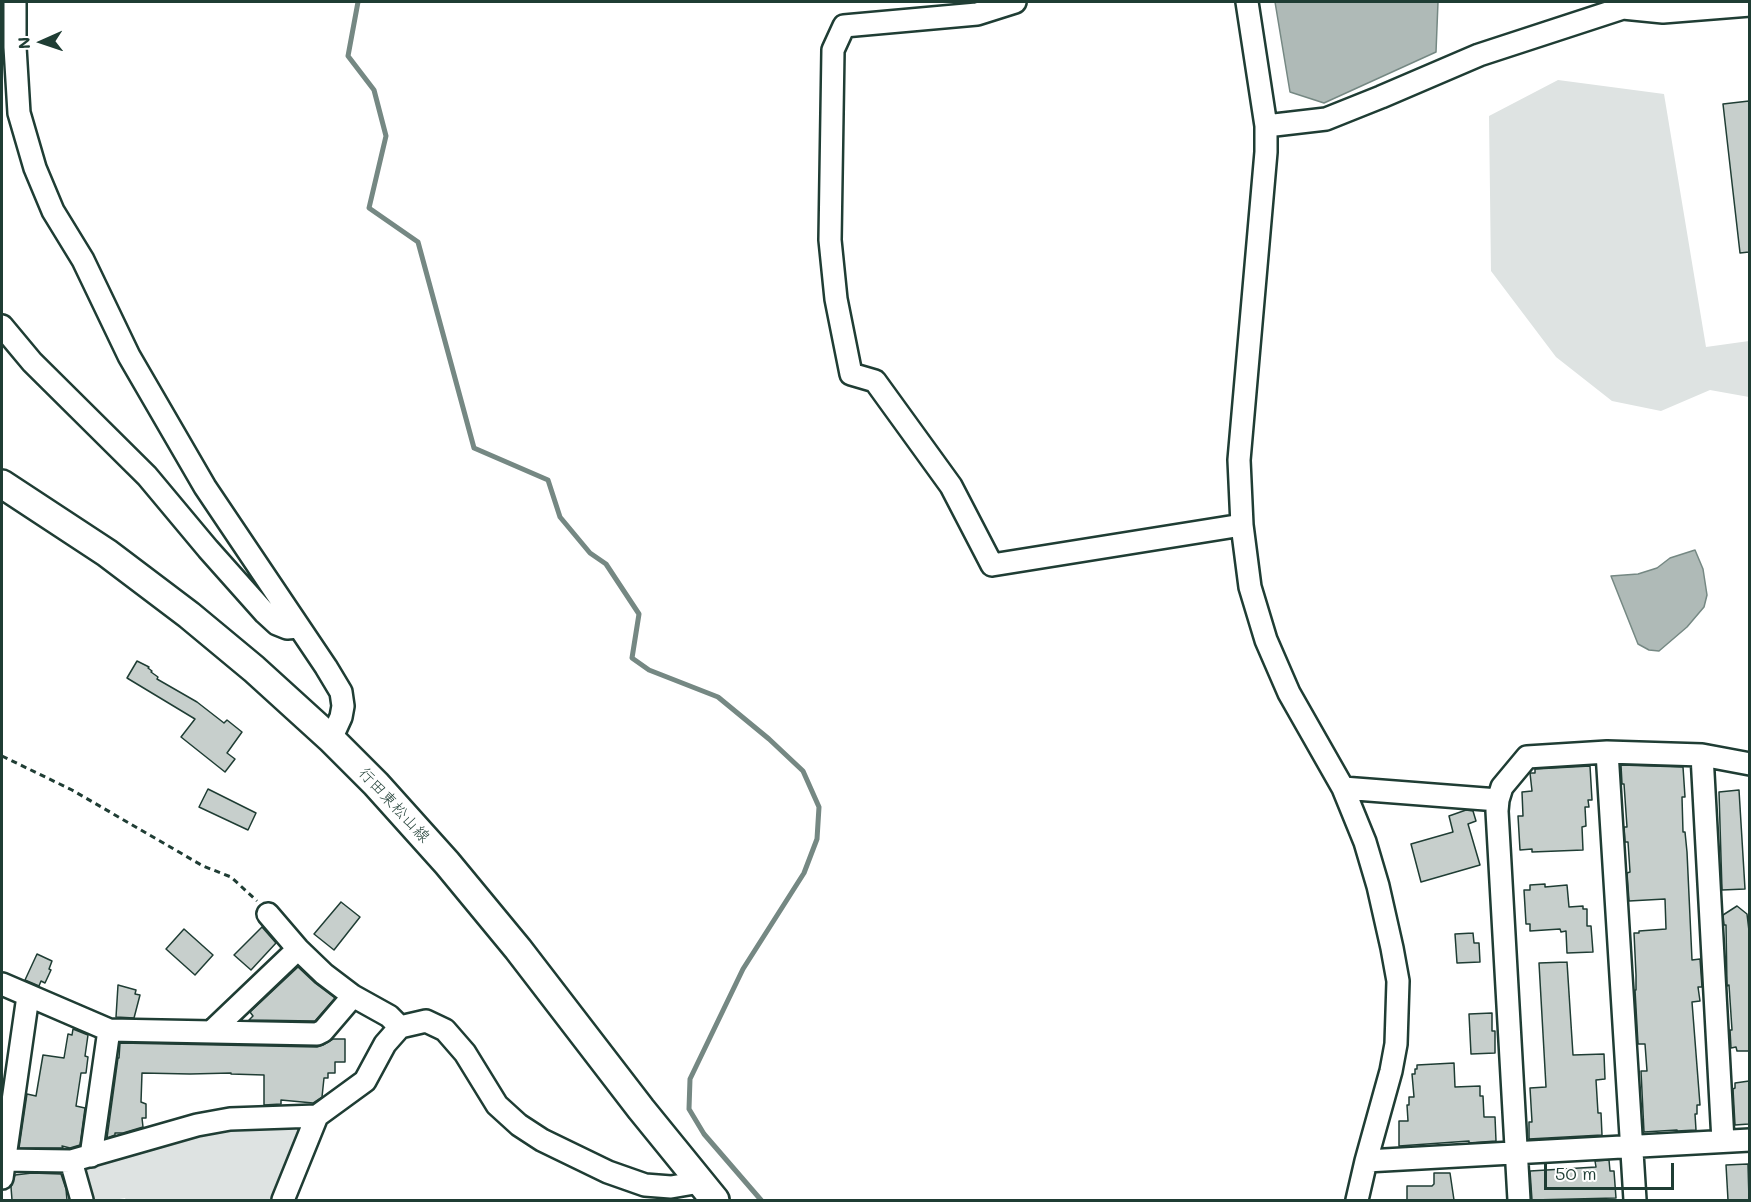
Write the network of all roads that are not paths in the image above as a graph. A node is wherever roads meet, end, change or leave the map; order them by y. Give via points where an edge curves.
1 (15, 2) edge
2 (1015, 2) edge
3 (1247, 2) edge
4 (1749, 4) edge
5 (1619, 5) edge
6 (1266, 126) junction
7 (2, 326) edge
8 (2, 484) edge
9 (1242, 525) junction
10 (298, 627) junction
11 (331, 739) junction
12 (1607, 752) junction
13 (1702, 754) junction
14 (1749, 764) edge
15 (1343, 788) junction
16 (1498, 800) junction
17 (268, 914) road end
18 (298, 949) junction
19 (2, 984) edge
20 (28, 996) junction
21 (353, 996) junction
22 (400, 1027) junction
23 (109, 1030) junction
24 (211, 1032) junction
25 (318, 1116) junction
26 (1749, 1140) edge
27 (1723, 1141) junction
28 (1631, 1145) junction
29 (1516, 1152) junction
30 (81, 1159) junction
31 (1366, 1161) junction
32 (2, 1166) edge
33 (707, 1191) edge
34 (82, 1200) edge
35 (283, 1200) edge
36 (1357, 1200) edge
37 (1519, 1200) edge
38 (1635, 1200) edge

1 - 10 street via 19,113 34,168 53,211 83,260 129,356 205,487
2 - 9 street via 977,14 844,26 833,50 830,240 836,299 851,374 875,381 951,486 992,565
3 - 6 street
4 - 5 street via 1663,12
5 - 6 street via 1479,55 1326,119
6 - 9 street via 1239,460
7 - 10 street via 32,362 147,476 265,613 277,624
8 - 11 main road, 行田東松山線 via 107,553 189,615
9 - 15 street via 1250,587 1266,640 1289,693
10 - 11 street via 341,692 341,717
11 - 33 main road, 行田東松山線 via 447,863
12 - 13 street
12 - 16 street via 1527,757 1502,787
12 - 28 street
13 - 14 street
13 - 27 street
15 - 16 street
15 - 31 street via 1375,875 1398,981 1396,1044
16 - 29 street
17 - 18 street
18 - 21 street
18 - 24 street
19 - 20 street
20 - 23 street
20 - 32 street
21 - 22 street via 389,1016
21 - 24 street via 317,1034
22 - 25 street via 385,1044 364,1081
22 - 33 street via 426,1021 445,1030 465,1053 497,1105 542,1140 645,1185
23 - 24 street
23 - 30 street
25 - 30 street via 230,1119
25 - 35 street
26 - 27 street
27 - 28 street
28 - 29 street
28 - 38 street
29 - 31 street
29 - 37 street
30 - 32 street
30 - 34 street
31 - 36 street

